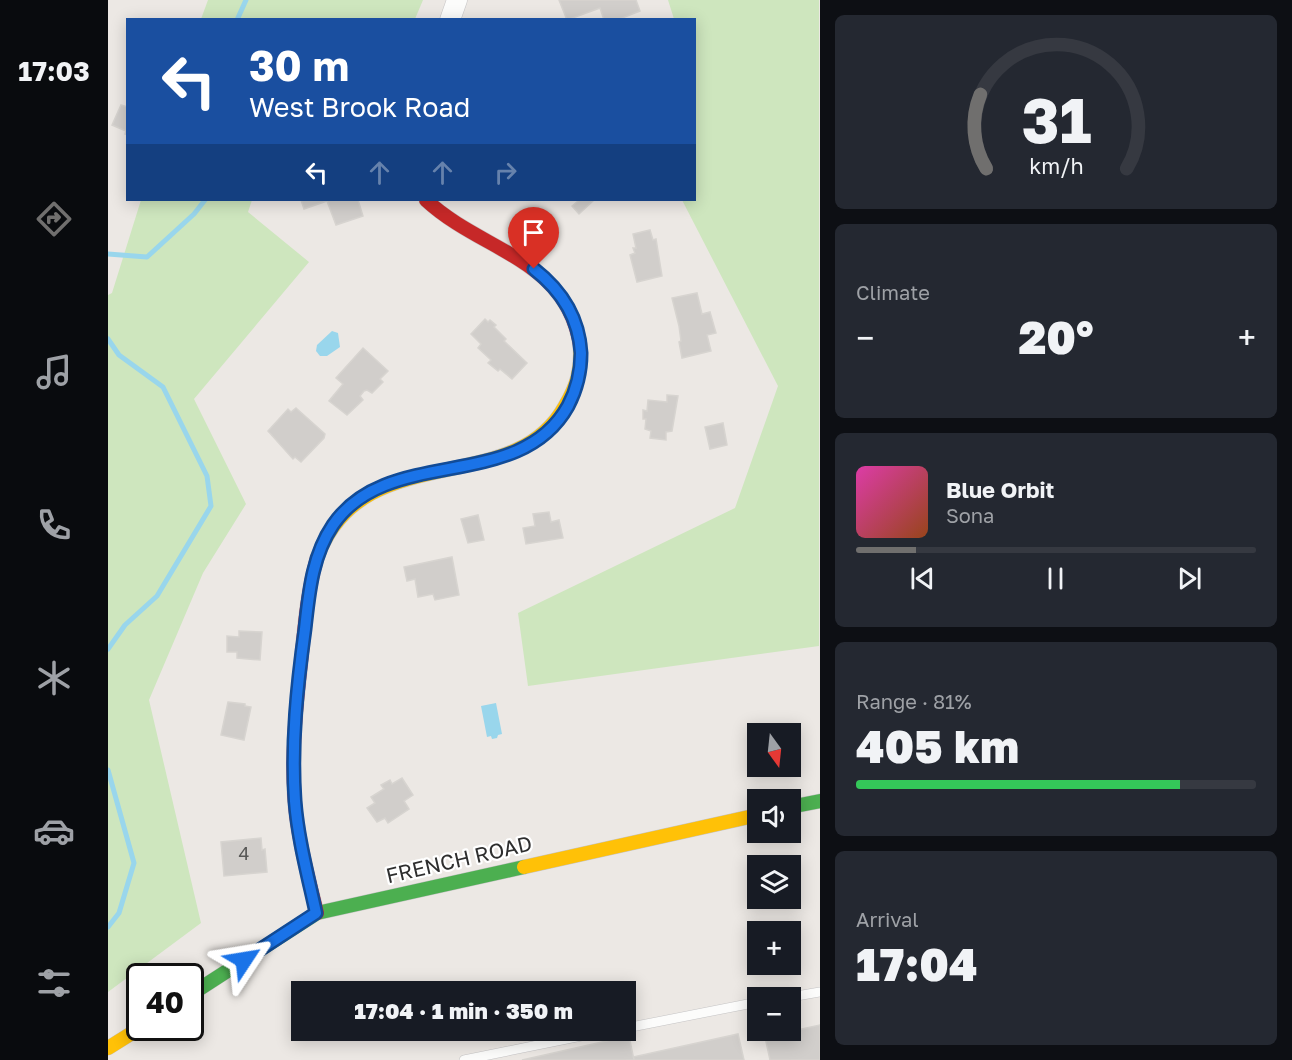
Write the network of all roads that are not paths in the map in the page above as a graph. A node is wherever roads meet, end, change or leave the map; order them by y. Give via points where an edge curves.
1 (457, 0) edge
2 (451, 18) edge
3 (427, 201) edge
4 (819, 801) edge
5 (801, 805) edge
6 (747, 817) edge
7 (316, 913) junction
8 (204, 985) edge
9 (819, 992) edge
10 (801, 995) edge
11 (747, 1004) edge
12 (636, 1026) edge
13 (126, 1037) edge
14 (557, 1041) edge
15 (108, 1048) edge
16 (464, 1060) edge

1 - 2 street
3 - 7 street via 446,217 534,269 557,290 578,333 579,380 565,412 538,439 491,460 383,485 346,510 325,538 310,591 298,682 294,770 298,829
4 - 5 street
6 - 7 street, FRENCH ROAD
7 - 8 street, FRENCH ROAD
9 - 10 lane
11 - 12 lane
13 - 15 street
14 - 16 lane

